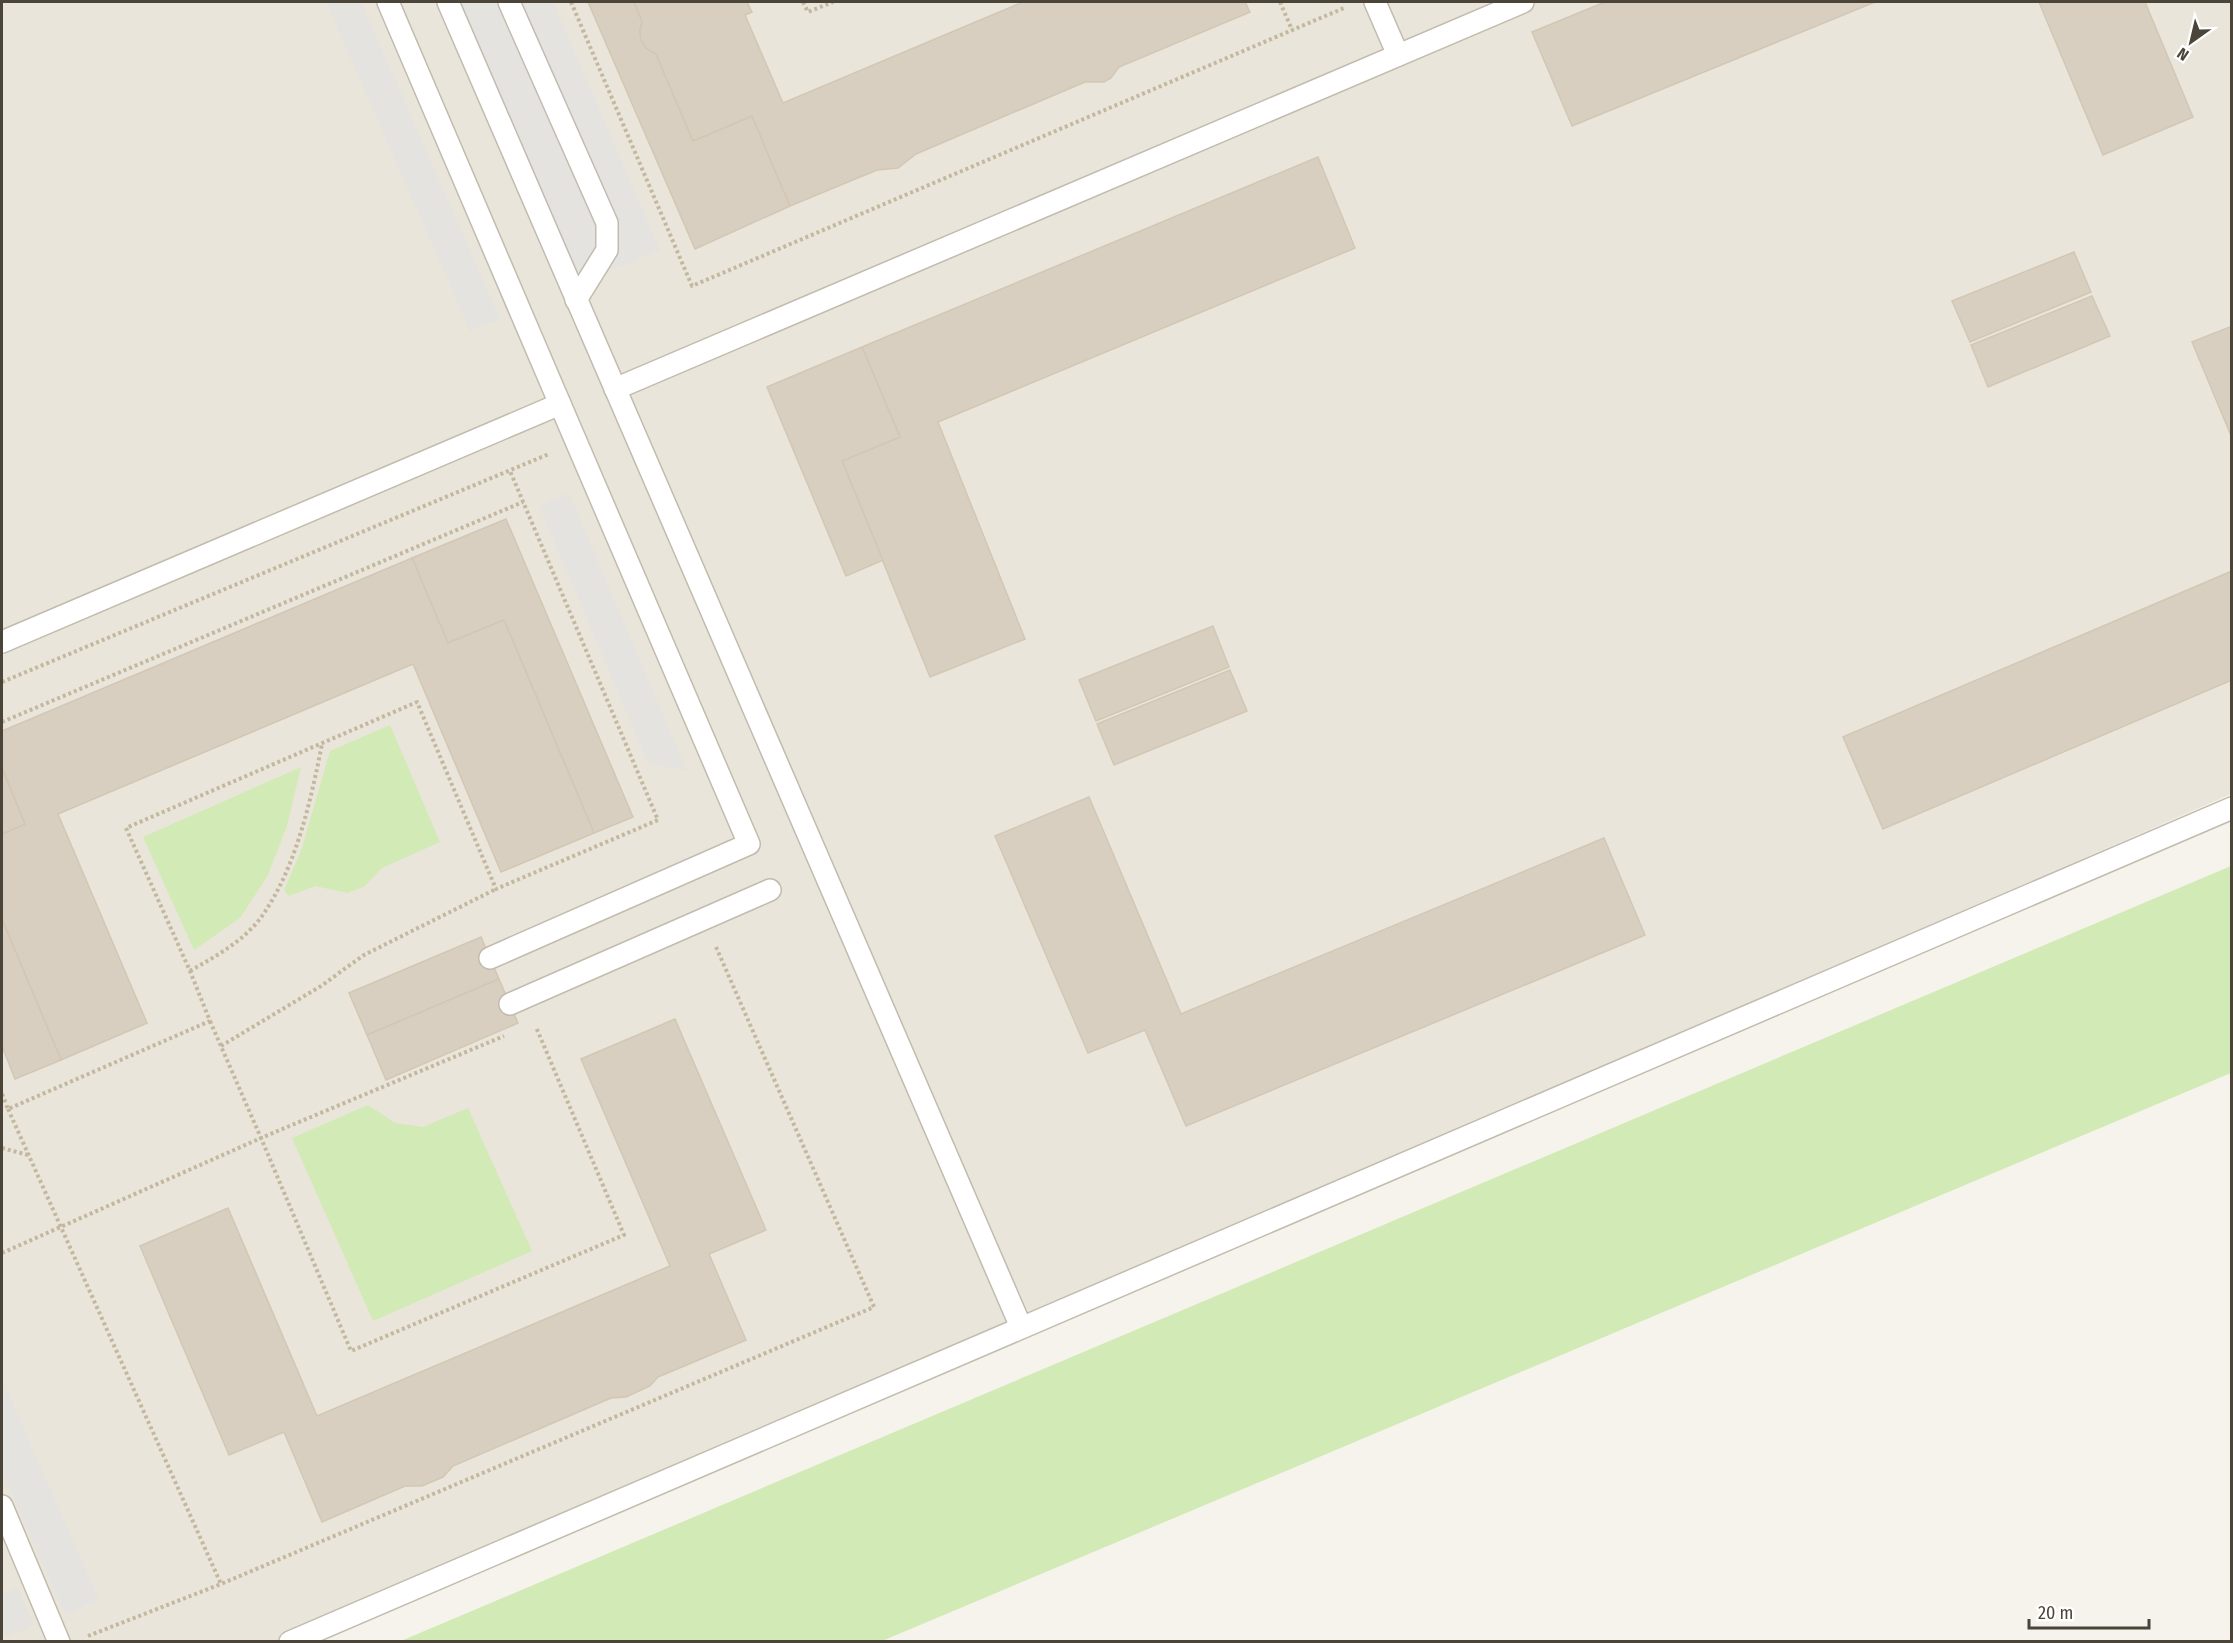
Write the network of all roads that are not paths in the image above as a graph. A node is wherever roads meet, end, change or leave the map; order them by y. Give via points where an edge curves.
1 (388, 2) edge
2 (448, 2) edge
3 (509, 2) edge
4 (1375, 2) edge
5 (1523, 2) edge
6 (1398, 55) junction
7 (576, 300) junction
8 (615, 389) junction
9 (560, 404) junction
10 (2, 642) edge
11 (2232, 808) edge
12 (770, 890) dead end
13 (490, 958) dead end
14 (510, 1004) dead end
15 (1021, 1327) junction
16 (2, 1506) edge
17 (59, 1641) edge
18 (290, 1641) edge

1 - 9 lane
2 - 7 lane
3 - 7 lane via 607,223 607,250
4 - 6 lane
5 - 6 lane
6 - 8 lane
7 - 8 lane
8 - 15 lane
9 - 10 lane
9 - 13 lane via 749,844
11 - 15 lane
12 - 14 lane
15 - 18 lane
16 - 17 lane

